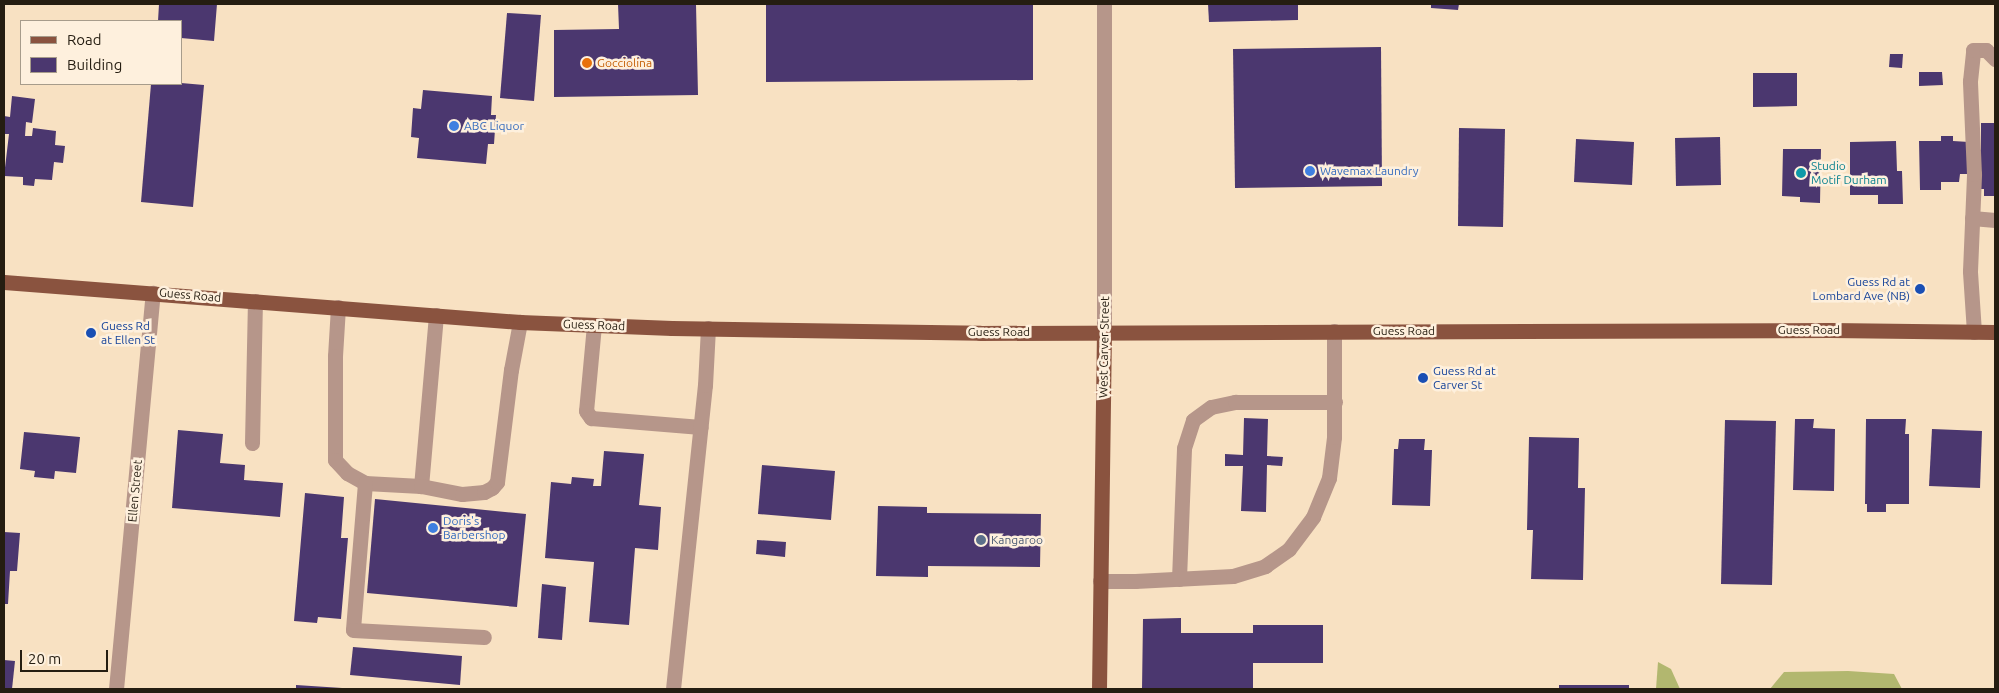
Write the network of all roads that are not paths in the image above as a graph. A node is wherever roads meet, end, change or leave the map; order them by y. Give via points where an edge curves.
1 (1104, 4) edge
2 (1995, 59) edge
3 (1972, 218) junction
4 (1995, 220) edge
5 (4, 282) edge
6 (153, 292) junction
7 (254, 301) junction
8 (338, 307) junction
9 (436, 315) junction
10 (520, 322) junction
11 (594, 325) junction
12 (708, 328) junction
13 (1104, 331) junction
14 (1334, 331) junction
15 (1974, 332) junction
16 (1995, 332) edge
17 (1335, 402) junction
18 (701, 427) junction
19 (252, 443) dead end
20 (365, 483) junction
21 (422, 486) junction
22 (1179, 578) junction
23 (1100, 581) junction
24 (484, 638) dead end
25 (116, 689) edge
26 (673, 689) edge
27 (1099, 689) edge

1 - 13 street, West Carver Street
2 - 3 street via 1986,50 1973,50 1970,81 1974,174
3 - 4 street
3 - 15 street via 1970,271
5 - 6 main road, Guess Road
6 - 7 main road, Guess Road
6 - 25 street, Ellen Street
7 - 8 main road, Guess Road
7 - 19 street
8 - 9 main road, Guess Road
8 - 20 street via 334,356 335,460 347,474
9 - 10 main road, Guess Road
9 - 21 street
10 - 11 main road, Guess Road
10 - 21 street via 497,482 484,492 462,494
11 - 12 main road, Guess Road
11 - 18 street via 586,411 591,418
12 - 13 main road, Guess Road via 980,333
12 - 18 street
13 - 14 main road, Guess Road
13 - 23 main road, West Carver Street
14 - 15 main road, Guess Road
14 - 17 street
15 - 16 main road, Guess Road
17 - 22 street via 1329,478 1313,517 1289,549 1265,566 1233,576
17 - 22 street via 1235,402 1211,407 1193,420 1184,448
18 - 26 street
20 - 21 street
20 - 24 street via 353,630
22 - 23 street
23 - 27 main road, West Carver Street

